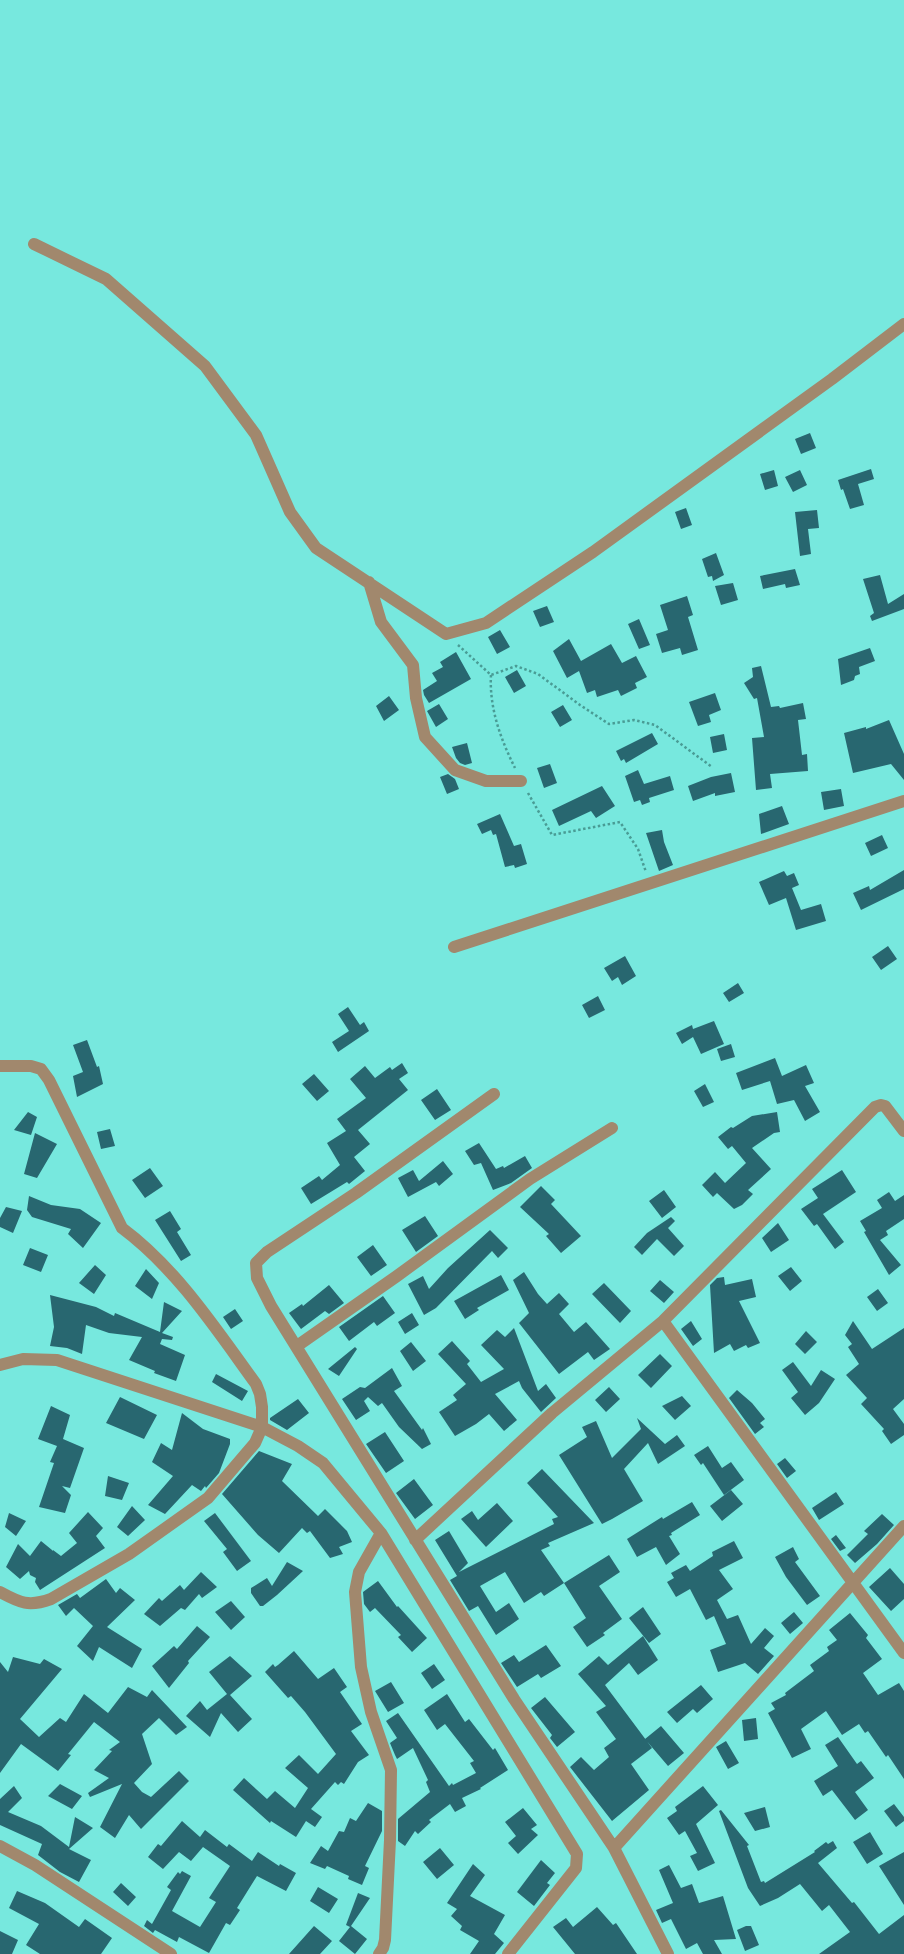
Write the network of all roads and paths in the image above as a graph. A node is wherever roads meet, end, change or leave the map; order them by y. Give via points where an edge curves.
1 (34, 244) dead end
2 (904, 324) edge
3 (369, 582) junction
4 (446, 634) junction
5 (491, 675) junction
6 (712, 766) dead end
7 (521, 781) junction
8 (904, 802) edge
9 (650, 883) junction
10 (454, 947) dead end
11 (0, 1066) edge
12 (494, 1094) dead end
13 (612, 1128) dead end
14 (904, 1131) edge
15 (663, 1321) junction
16 (297, 1346) junction
17 (0, 1365) edge
18 (262, 1427) junction
19 (904, 1526) edge
20 (381, 1533) junction
21 (415, 1540) junction
22 (852, 1583) junction
23 (0, 1592) edge
24 (904, 1653) edge
25 (0, 1846) edge
26 (614, 1848) junction
27 (171, 1954) edge
28 (379, 1954) edge
29 (508, 1954) edge
30 (668, 1954) edge

1 - 3 street via 106,279 205,366 256,435 290,512 316,548
2 - 4 street via 593,552 486,623
3 - 4 street
3 - 7 street via 381,622 413,666 425,737 455,770 486,781
4 - 5 path
5 - 6 path via 516,666 538,674 609,724 634,720 656,725
5 - 7 path via 495,716 504,746
7 - 9 path via 552,835 620,822 638,848
8 - 9 street
9 - 10 street
11 - 18 street via 32,1066 45,1074 122,1228 140,1241 196,1302 256,1384 262,1407
12 - 16 street via 256,1263 256,1278
13 - 16 street via 530,1179
14 - 15 street via 885,1106 875,1107
15 - 21 street via 552,1413
15 - 22 street
16 - 21 street
17 - 18 street via 23,1359 57,1360
18 - 20 street via 323,1463
18 - 23 street via 255,1443 208,1498 129,1554 37,1604 18,1602
19 - 22 street
20 - 28 street via 359,1572 355,1592 361,1667 371,1712 391,1770 385,1940
20 - 29 street via 577,1854 576,1868
21 - 26 street via 514,1699
22 - 24 street
22 - 26 street
25 - 27 street via 35,1865
26 - 30 street

